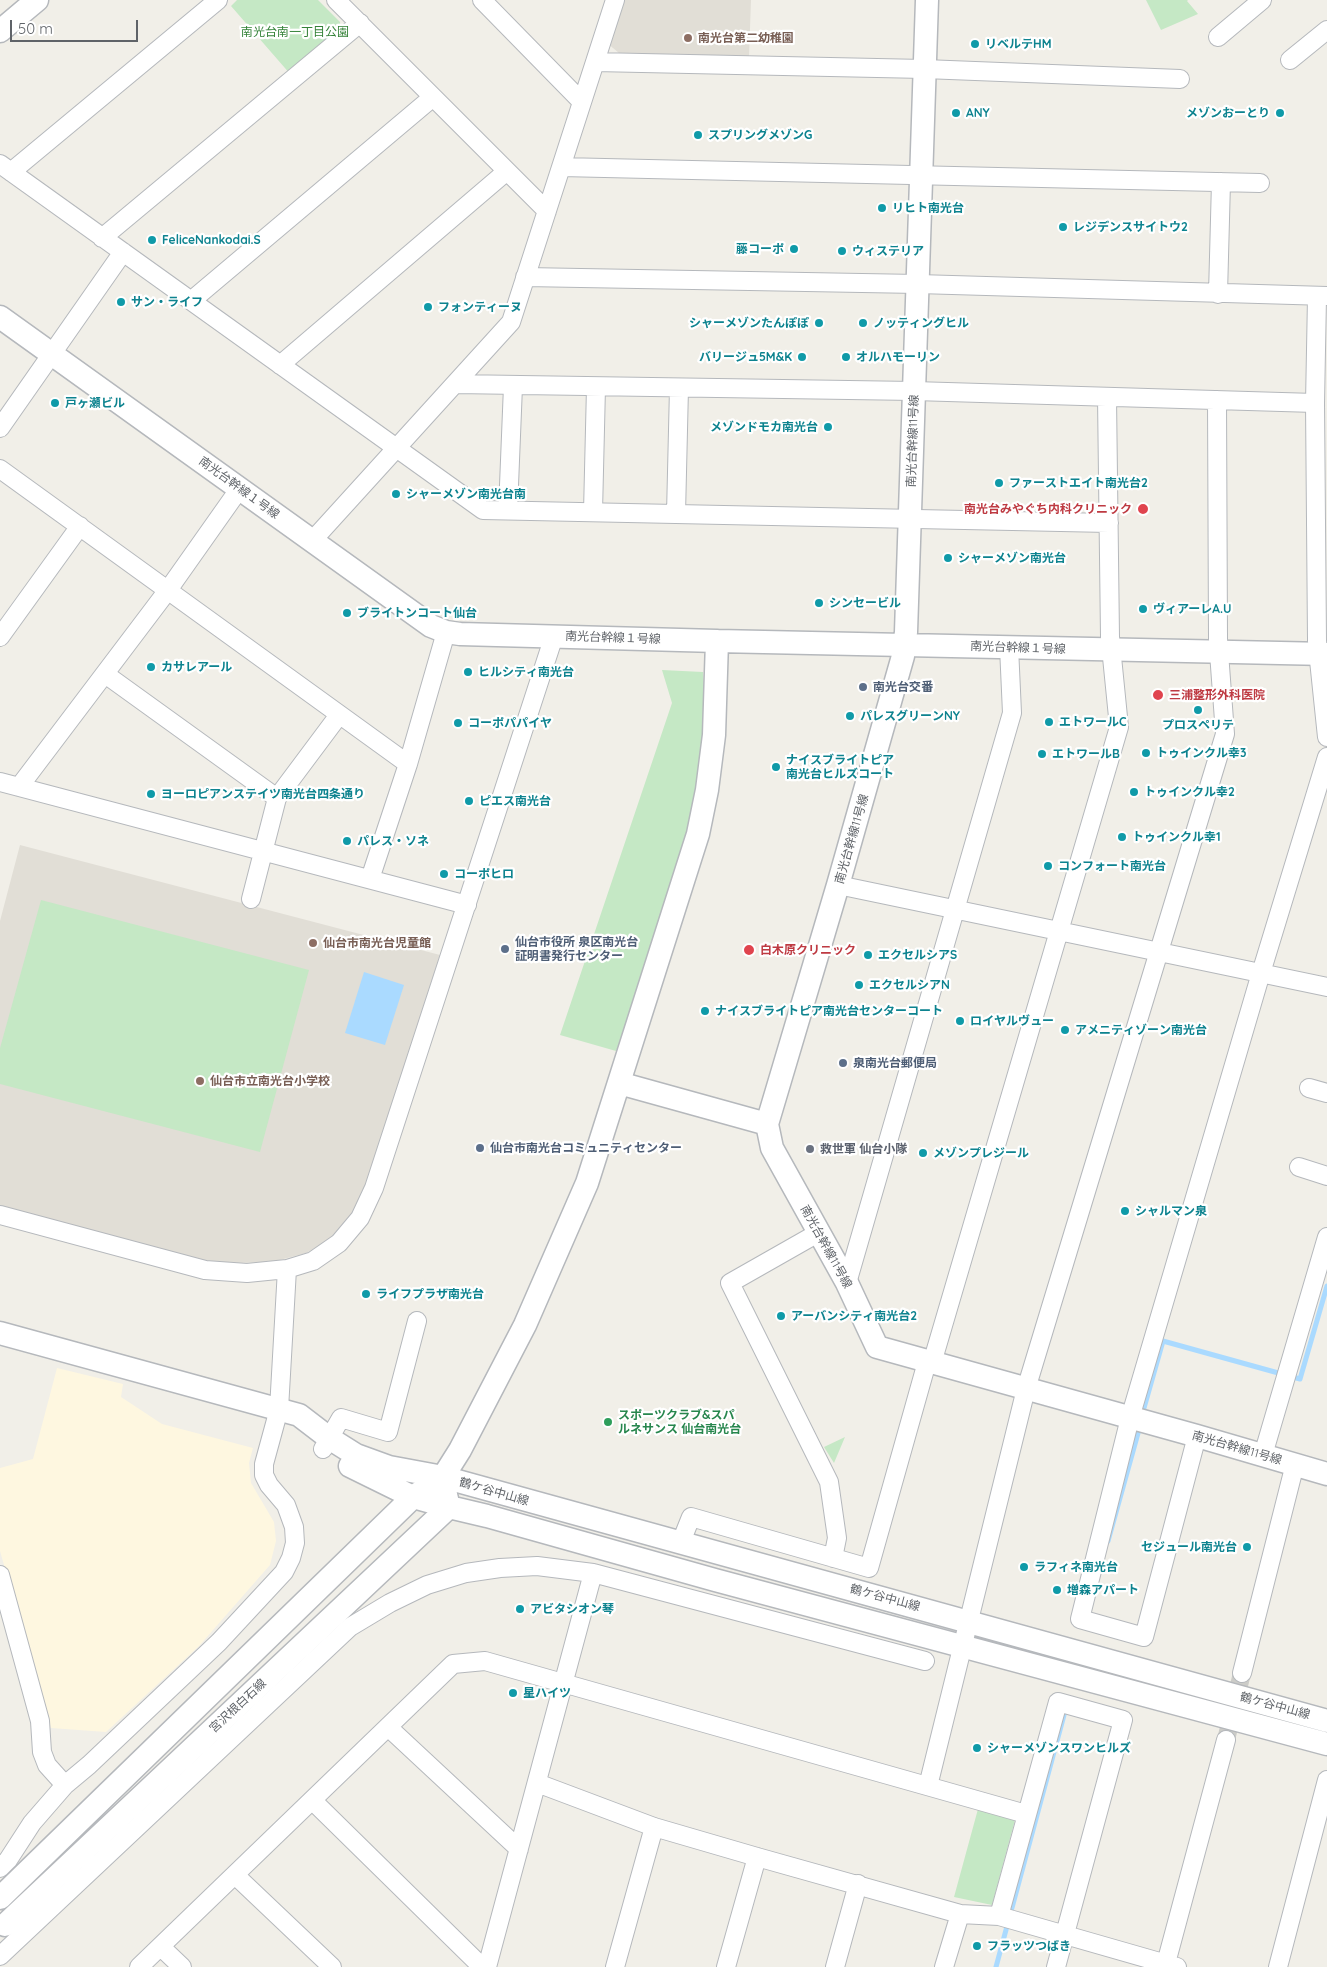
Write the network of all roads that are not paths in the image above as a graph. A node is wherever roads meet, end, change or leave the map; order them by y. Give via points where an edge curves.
1 (37, 0) edge
2 (218, 0) edge
3 (336, 0) edge
4 (482, 0) edge
5 (615, 0) edge
6 (926, 0) edge
7 (1262, 0) edge
8 (360, 23) junction
9 (1327, 30) edge
10 (0, 31) edge
11 (1218, 36) dead end
12 (1290, 60) dead end
13 (595, 62) junction
14 (924, 69) junction
15 (1180, 79) dead end
16 (433, 97) junction
17 (582, 102) junction
18 (561, 166) junction
19 (6, 168) edge
20 (507, 171) junction
21 (921, 175) junction
22 (1221, 182) junction
23 (1260, 183) dead end
24 (547, 211) junction
25 (102, 238) junction
26 (123, 252) junction
27 (525, 277) junction
28 (918, 284) junction
29 (1218, 294) junction
30 (1322, 296) edge
31 (191, 302) junction
32 (0, 316) edge
33 (53, 354) junction
34 (280, 365) junction
35 (454, 384) junction
36 (512, 386) junction
37 (596, 387) junction
38 (679, 388) junction
39 (914, 390) junction
40 (1107, 397) junction
41 (1217, 400) junction
42 (1315, 403) junction
43 (0, 428) edge
44 (396, 448) junction
45 (0, 469) edge
46 (240, 488) junction
47 (508, 510) junction
48 (592, 512) junction
49 (676, 514) junction
50 (910, 518) junction
51 (1109, 523) junction
52 (80, 526) junction
53 (312, 541) junction
54 (168, 590) junction
55 (446, 632) junction
56 (0, 636) edge
57 (554, 636) junction
58 (717, 642) junction
59 (905, 644) junction
60 (1009, 647) junction
61 (1112, 650) junction
62 (1218, 652) junction
63 (1323, 654) edge
64 (105, 674) junction
65 (339, 715) junction
66 (1327, 737) edge
67 (1327, 757) edge
68 (408, 764) junction
69 (0, 782) edge
70 (19, 787) junction
71 (277, 798) junction
72 (263, 852) junction
73 (370, 879) junction
74 (838, 885) junction
75 (251, 900) dead end
76 (467, 905) junction
77 (954, 910) junction
78 (1058, 932) junction
79 (1160, 952) junction
80 (1261, 973) junction
81 (1327, 987) edge
82 (619, 1082) junction
83 (1309, 1088) dead end
84 (1327, 1093) edge
85 (767, 1124) junction
86 (1299, 1167) dead end
87 (1327, 1176) edge
88 (0, 1215) edge
89 (818, 1233) junction
90 (1327, 1237) edge
91 (287, 1269) junction
92 (847, 1283) junction
93 (417, 1321) dead end
94 (0, 1333) edge
95 (929, 1362) junction
96 (1026, 1390) junction
97 (279, 1410) junction
98 (1138, 1420) junction
99 (1197, 1436) junction
100 (326, 1443) junction
101 (1263, 1455) junction
102 (1295, 1464) junction
103 (1327, 1474) edge
104 (443, 1477) junction
105 (413, 1497) junction
106 (449, 1507) junction
107 (681, 1542) junction
108 (833, 1558) junction
109 (593, 1573) junction
110 (0, 1575) edge
111 (969, 1621) junction
112 (964, 1646) junction
113 (925, 1661) dead end
114 (1242, 1673) tunnel mouth
115 (564, 1682) junction
116 (1327, 1721) edge
117 (388, 1727) junction
118 (1226, 1740) tunnel mouth
119 (1324, 1744) edge
120 (1327, 1780) edge
121 (537, 1783) junction
122 (65, 1785) junction
123 (928, 1786) junction
124 (312, 1800) junction
125 (1026, 1814) junction
126 (654, 1827) junction
127 (519, 1849) junction
128 (758, 1856) junction
129 (0, 1868) edge
130 (235, 1875) junction
131 (858, 1884) junction
132 (0, 1898) edge
133 (960, 1914) junction
134 (1007, 1919) junction
135 (5, 1925) dead end
136 (1065, 1935) junction
137 (160, 1947) junction
138 (0, 1956) edge
139 (1169, 1966) edge
140 (140, 1967) edge
141 (182, 1967) edge
142 (332, 1967) edge
143 (482, 1967) edge
144 (487, 1967) edge
145 (615, 1967) edge
146 (726, 1967) edge
147 (834, 1967) edge
148 (944, 1967) edge
149 (1056, 1967) edge
150 (1278, 1967) edge

1 - 10 street
2 - 19 street
3 - 8 street
4 - 17 street
5 - 13 street
6 - 14 street, 南光台幹線11号線
7 - 11 street
8 - 16 street
8 - 25 street
9 - 12 street
13 - 14 street
13 - 17 street
14 - 15 street
14 - 21 street, 南光台幹線11号線
16 - 20 street
16 - 31 street
17 - 18 street
18 - 21 street
18 - 24 street
19 - 25 street
20 - 24 street
20 - 34 street
21 - 22 street
21 - 28 street, 南光台幹線11号線
22 - 23 street
22 - 29 street
24 - 27 street
25 - 26 street
26 - 31 street
26 - 33 street
27 - 28 street
27 - 35 street via 511,322
28 - 29 street
28 - 39 street, 南光台幹線11号線
29 - 30 street
30 - 42 street
31 - 34 street
32 - 33 street, 南光台幹線１号線
33 - 43 street
33 - 46 street, 南光台幹線１号線
34 - 44 street
35 - 36 street
35 - 44 street
36 - 37 street
36 - 47 street
37 - 38 street
37 - 48 street
38 - 39 street
38 - 49 street
39 - 40 street
39 - 50 street, 南光台幹線11号線
40 - 41 street
40 - 51 street
41 - 42 street
41 - 62 street
42 - 63 street
44 - 47 street via 484,510
44 - 53 street
45 - 52 street
46 - 53 street, 南光台幹線１号線
46 - 54 street
47 - 48 street
48 - 49 street
49 - 50 street
50 - 51 street
50 - 59 street, 南光台幹線11号線
51 - 61 street
52 - 54 street
52 - 56 street
53 - 55 street, 南光台幹線１号線 via 431,626
54 - 64 street
54 - 65 street
55 - 57 street, 南光台幹線１号線
55 - 68 street
57 - 58 street, 南光台幹線１号線
57 - 76 street
58 - 59 street, 南光台幹線１号線
58 - 82 street via 714,735 698,834
59 - 60 street, 南光台幹線１号線
59 - 74 street, 南光台幹線11号線
60 - 61 street, 南光台幹線１号線
60 - 77 street via 1012,713
61 - 62 street, 南光台幹線１号線
61 - 78 street via 1119,727
62 - 63 street, 南光台幹線１号線
62 - 79 street via 1225,734
63 - 66 street
64 - 70 street
64 - 71 street
65 - 68 street
65 - 71 street
67 - 80 street
68 - 73 street
69 - 70 street
70 - 72 street
71 - 72 street
72 - 73 street
72 - 75 street
73 - 76 street
74 - 77 street
74 - 85 street, 南光台幹線11号線
76 - 91 street via 374,1188 360,1218 339,1243 313,1261
77 - 78 street
77 - 92 street
78 - 79 street
78 - 95 street
79 - 80 street
79 - 96 street
80 - 81 street
80 - 98 street
82 - 85 street
82 - 104 street via 587,1184 525,1325
83 - 84 street
85 - 89 street, 南光台幹線11号線 via 772,1148
86 - 87 street
88 - 91 street via 205,1270 247,1273
89 - 92 street, 南光台幹線11号線
89 - 108 street via 730,1283 829,1482 837,1538
90 - 101 street
91 - 97 street
92 - 95 street, 南光台幹線11号線 via 877,1347
93 - 100 street via 388,1432 341,1418
94 - 97 street
95 - 96 street, 南光台幹線11号線
95 - 108 street via 869,1568
96 - 98 street, 南光台幹線11号線
96 - 111 street
97 - 100 street via 299,1415
97 - 122 street via 264,1475 286,1505 294,1528 295,1544 284,1572 219,1642
98 - 99 street, 南光台幹線11号線
98 - 99 street via 1080,1619 1144,1636
99 - 101 street, 南光台幹線11号線
100 - 104 street, 鶴ケ谷中山線 via 389,1467
100 - 105 street via 349,1466
101 - 102 street, 南光台幹線11号線
102 - 103 street, 南光台幹線11号線
102 - 114 street
104 - 105 street
104 - 106 street
104 - 107 street, 鶴ケ谷中山線
105 - 106 street
105 - 132 street
106 - 112 street
106 - 135 street, 宮沢根白石線
107 - 108 street via 691,1517
107 - 111 street, 鶴ケ谷中山線
109 - 113 street
109 - 115 street
109 - 138 street via 538,1566 466,1573 427,1585 350,1627
110 - 122 street via 40,1721 42,1752 47,1765
111 - 112 street
111 - 116 street, 鶴ケ谷中山線
112 - 119 street
112 - 123 street
115 - 117 street via 485,1661 453,1664
115 - 121 street
115 - 123 street
117 - 124 street
117 - 127 street
118 - 139 street
120 - 150 street
121 - 126 street
121 - 127 street
122 - 129 street via 32,1823
123 - 125 street
124 - 130 street
124 - 143 street
125 - 134 street
125 - 136 street via 1058,1702 1123,1720
126 - 128 street
126 - 145 street
127 - 144 street
128 - 131 street
128 - 146 street
130 - 137 street
130 - 142 street
131 - 133 street
131 - 147 street
133 - 134 street
133 - 148 street
134 - 136 street
136 - 139 street
136 - 149 street
137 - 140 street
137 - 141 street

